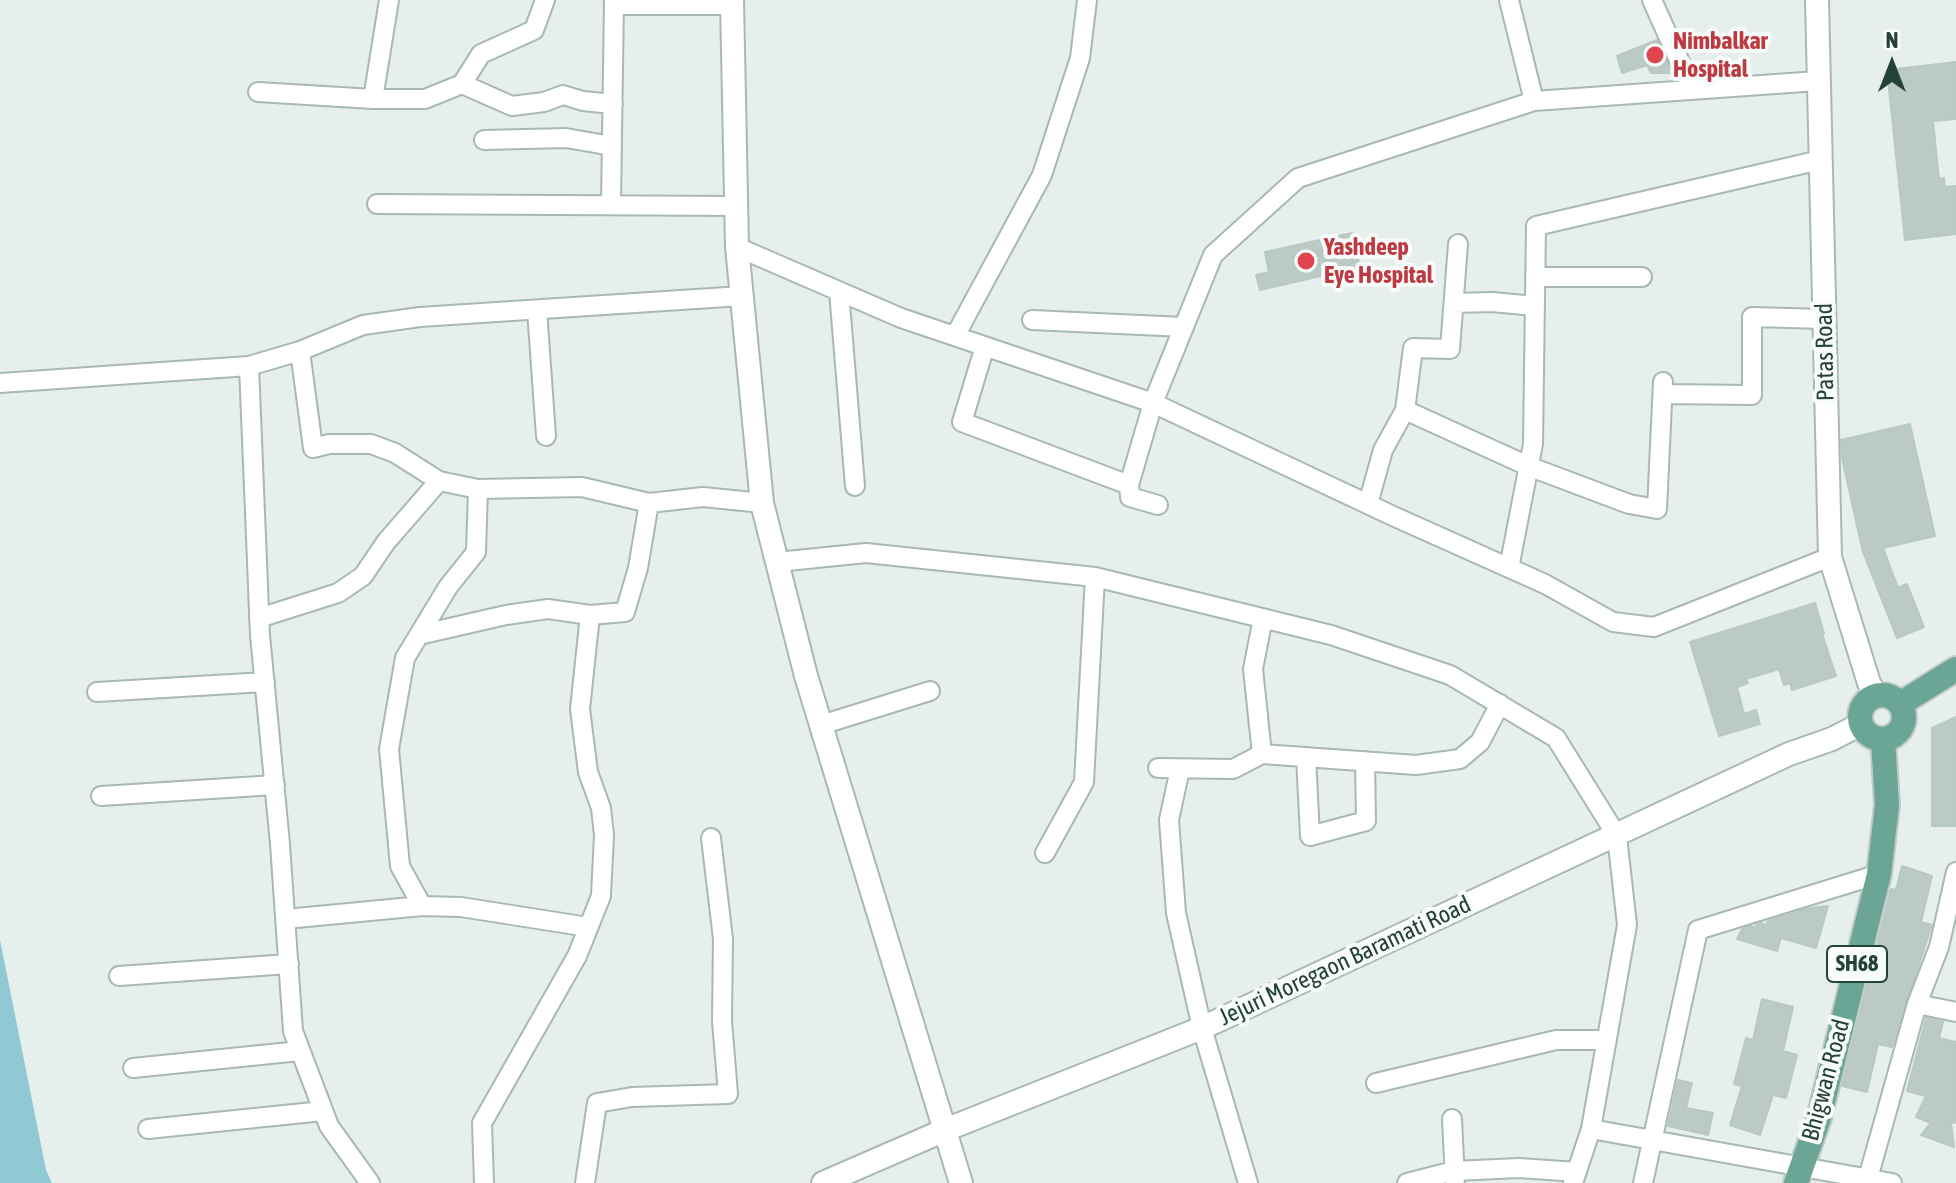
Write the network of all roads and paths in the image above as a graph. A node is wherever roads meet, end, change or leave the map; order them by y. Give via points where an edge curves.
1 (389, 0) edge
2 (545, 0) edge
3 (1087, 0) edge
4 (1509, 0) edge
5 (1652, 0) edge
6 (1817, 0) edge
7 (614, 2) edge
8 (732, 2) edge
9 (1818, 81) junction
10 (462, 84) junction
11 (1692, 89) junction
12 (258, 92) dead end
13 (373, 99) junction
14 (1534, 101) junction
15 (613, 104) junction
16 (484, 140) dead end
17 (612, 146) junction
18 (1820, 160) junction
19 (377, 204) dead end
20 (611, 205) junction
21 (736, 206) junction
22 (1458, 244) dead end
23 (737, 247) junction
24 (1535, 277) junction
25 (1642, 277) dead end
26 (839, 291) junction
27 (742, 296) junction
28 (1454, 303) junction
29 (1535, 306) junction
30 (537, 310) junction
31 (1824, 319) junction
32 (1032, 320) dead end
33 (1184, 327) junction
34 (955, 336) junction
35 (985, 346) junction
36 (300, 351) junction
37 (249, 366) junction
38 (0, 383) edge
39 (1153, 403) junction
40 (1405, 410) junction
41 (546, 436) dead end
42 (1528, 466) junction
43 (439, 481) junction
44 (1129, 485) junction
45 (855, 486) dead end
46 (478, 489) junction
47 (649, 503) junction
48 (762, 503) junction
49 (1368, 504) junction
50 (1158, 505) dead end
51 (1830, 557) junction
52 (777, 562) junction
53 (1509, 568) junction
54 (1095, 577) junction
55 (590, 615) junction
56 (259, 618) junction
57 (1263, 618) junction
58 (419, 635) junction
59 (1956, 669) edge
60 (265, 682) junction
61 (930, 691) dead end
62 (97, 692) dead end
63 (1876, 696) junction
64 (1500, 704) junction
65 (1900, 704) junction
66 (1861, 724) junction
67 (821, 725) junction
68 (1883, 739) junction
69 (1262, 754) junction
70 (1306, 757) junction
71 (1365, 761) junction
72 (1158, 768) dead end
73 (1180, 769) junction
74 (275, 785) junction
75 (101, 796) dead end
76 (1617, 836) junction
77 (711, 838) dead end
78 (1045, 853) dead end
79 (1956, 872) edge
80 (1879, 874) junction
81 (422, 906) junction
82 (286, 919) junction
83 (588, 927) junction
84 (289, 964) junction
85 (119, 976) dead end
86 (1917, 1004) junction
87 (1956, 1012) edge
88 (1202, 1028) junction
89 (1607, 1040) junction
90 (300, 1051) junction
91 (133, 1068) dead end
92 (1376, 1083) dead end
93 (323, 1111) junction
94 (1452, 1119) dead end
95 (148, 1129) dead end
96 (1591, 1129) junction
97 (945, 1130) junction
98 (1651, 1139) junction
99 (1799, 1174) edge
100 (1454, 1177) edge
101 (1575, 1178) edge
102 (1868, 1178) junction
103 (370, 1183) edge
104 (484, 1183) edge
105 (585, 1183) edge
106 (823, 1183) edge
107 (961, 1183) edge
108 (1248, 1183) edge
109 (1407, 1183) edge
110 (1643, 1183) edge
111 (1892, 1183) edge

1 - 13 street
2 - 10 street via 534,30 481,54
3 - 34 street via 1080,58 1042,175
4 - 14 street
5 - 11 street
6 - 9 street, Patas Road
7 - 8 street
7 - 15 street
8 - 21 street
9 - 11 street
9 - 18 street, Patas Road
10 - 13 street via 425,99
10 - 15 street via 512,106 563,95
11 - 14 street
12 - 13 street
14 - 33 street via 1298,178 1213,255
15 - 17 street
16 - 17 street via 566,138
17 - 20 street
18 - 24 street via 1536,226
18 - 31 street, Patas Road
19 - 20 street
20 - 21 street
21 - 23 street
22 - 28 street
23 - 26 street
23 - 27 street
24 - 25 street
24 - 29 street
26 - 34 street
26 - 45 street
27 - 30 street
27 - 48 street
28 - 29 street
28 - 40 street via 1450,349 1413,348
29 - 42 street via 1533,444
30 - 36 street via 363,325
30 - 41 street
31 - 42 street via 1752,317 1752,395 1663,388 1657,509 1629,504
31 - 51 street, Patas Road
32 - 33 street
33 - 39 street
34 - 35 street
35 - 39 street
35 - 44 street via 962,422
36 - 37 street
36 - 43 street via 313,448 371,444
37 - 38 street
37 - 56 street
39 - 44 street
39 - 49 street
40 - 42 street
40 - 49 street via 1383,450
42 - 53 street
43 - 46 street
43 - 56 street via 363,576 338,593
44 - 50 street via 1130,497
46 - 47 street via 582,487
46 - 58 street via 476,552
47 - 48 street via 703,497
47 - 55 street via 625,612
48 - 52 street
49 - 53 street
51 - 53 street via 1654,627 1613,622
51 - 63 street, Patas Road
52 - 54 street via 866,553
52 - 67 street
54 - 57 street
54 - 78 street via 1084,782
55 - 58 street via 548,609
55 - 83 street via 580,709 604,835 601,896
56 - 60 street
57 - 64 street via 1450,675
57 - 69 street via 1253,669
58 - 81 street via 405,658 389,749 400,866
59 - 65 main road
60 - 62 street
60 - 74 street
61 - 67 street
63 - 65 main road
63 - 66 main road via 1861,710
64 - 71 street via 1480,742 1460,759 1416,765
64 - 76 street via 1556,738
65 - 68 main road via 1900,730
66 - 68 main road via 1874,738
66 - 76 street, Jejuri Moregaon Baramati Road
67 - 97 street
68 - 80 main road, Bhigwan Road / SH68 via 1887,805
69 - 70 street
69 - 73 street via 1233,769
70 - 71 street
70 - 71 street via 1310,836 1366,821
72 - 73 street
73 - 88 street via 1169,820 1176,913
74 - 75 street
74 - 82 street
76 - 88 street, Jejuri Moregaon Baramati Road
76 - 89 street via 1627,925
77 - 105 street via 723,939 728,1094 597,1103
79 - 86 street via 1939,947
80 - 98 street via 1698,930
80 - 99 main road, Bhigwan Road / SH68 via 1819,1118
81 - 82 street
81 - 83 street
82 - 84 street
83 - 104 street via 577,956 482,1123
84 - 85 street
84 - 90 street via 293,1031
86 - 87 street
86 - 102 street
88 - 97 street, Jejuri Moregaon Baramati Road
88 - 108 street
89 - 92 street via 1556,1040
89 - 96 street
90 - 91 street
90 - 93 street
93 - 95 street
93 - 103 street
94 - 100 street
96 - 98 street
96 - 101 street
97 - 106 street, Jejuri Moregaon Baramati Road
97 - 107 street
98 - 99 street
98 - 110 street
99 - 102 street
100 - 101 street via 1519,1168
100 - 109 street
102 - 111 street

